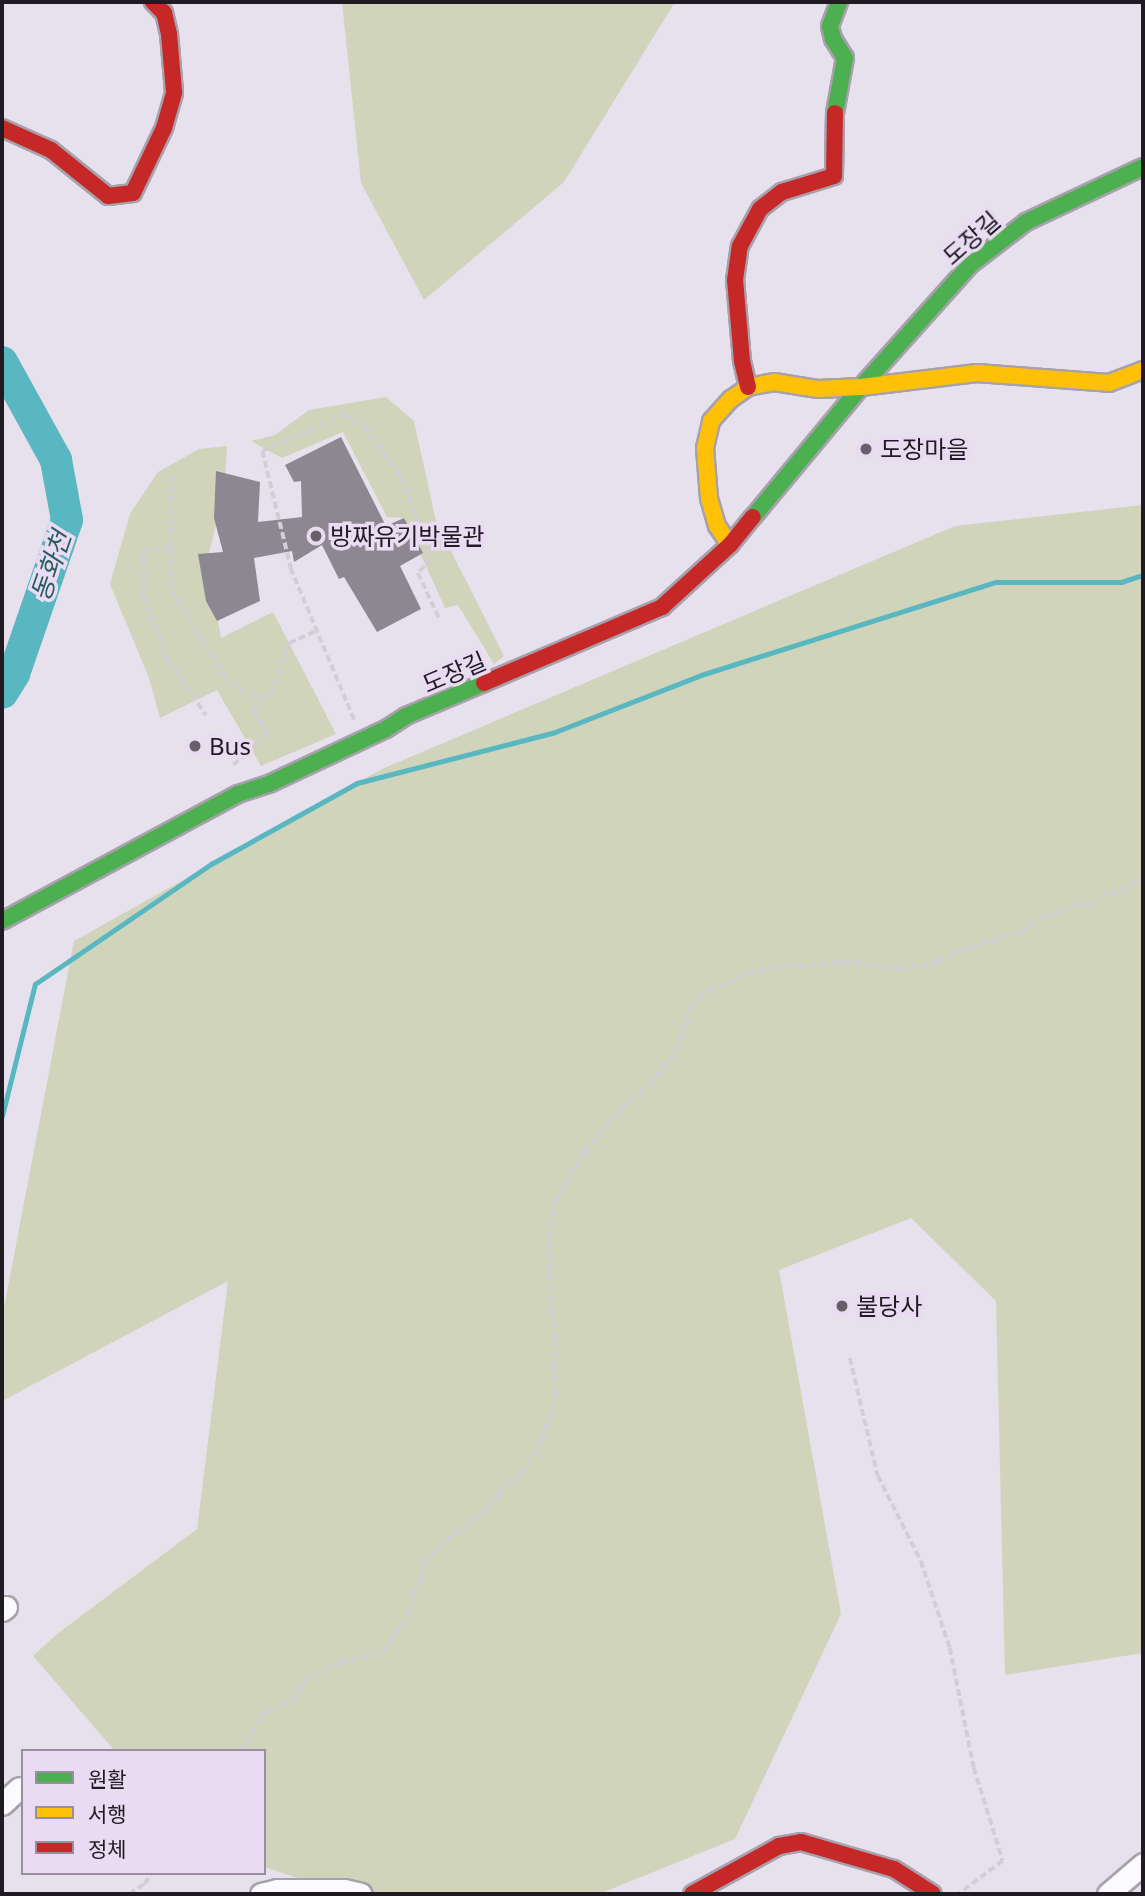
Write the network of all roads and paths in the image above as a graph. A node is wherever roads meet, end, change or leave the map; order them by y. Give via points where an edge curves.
1 (153, 2) edge
2 (839, 2) edge
3 (2, 128) edge
4 (1143, 167) edge
5 (1143, 370) edge
6 (748, 387) junction
7 (861, 387) junction
8 (171, 476) dead end
9 (730, 545) junction
10 (172, 547) junction
11 (440, 620) dead end
12 (318, 630) junction
13 (261, 695) junction
14 (206, 715) dead end
15 (361, 739) junction
16 (233, 765) dead end
17 (1143, 876) edge
18 (2, 920) edge
19 (850, 1358) dead end
20 (241, 1749) edge
21 (19, 1788) dead end
22 (2, 1804) edge
23 (1143, 1864) edge
24 (151, 1875) edge
25 (129, 1894) edge
26 (261, 1894) edge
27 (361, 1894) edge
28 (692, 1894) edge
29 (933, 1894) edge
30 (959, 1894) edge
31 (1108, 1894) edge

1 - 3 street via 164,13 169,34 174,92 164,128 134,193 107,196 51,150
2 - 6 street via 830,26 832,39 845,58 835,106 834,176 782,192 760,209 740,246 735,280
4 - 7 street, 도장길 via 1026,222 970,265
5 - 7 street via 1109,383 977,373
6 - 7 street via 774,382 818,389
6 - 9 street via 711,421 705,448 709,498 717,526
7 - 9 street, 도장길
8 - 10 path
9 - 15 street, 도장길 via 662,607
10 - 13 path via 172,591 224,675 249,695
10 - 14 path via 144,551 144,596 168,660
11 - 12 path via 418,573 432,559 402,478 365,428 345,414 262,451 291,570
12 - 13 path via 289,643 271,695
12 - 15 path
13 - 16 path via 253,711 268,735
15 - 18 street, 도장길 via 238,794
17 - 20 path via 1124,890 1101,896 1095,904 1074,905 1021,932 937,962 901,969 854,962 769,968 708,991 691,1006 676,1051 650,1086 622,1107 584,1152 554,1203 549,1236 555,1394 542,1440 521,1474 500,1489 499,1497 422,1562 422,1582 412,1593 409,1612 384,1652 340,1662 305,1680 292,1702 264,1713
19 - 30 path via 878,1476 921,1562 950,1648 974,1768 1003,1861
21 - 22 street
23 - 31 street
24 - 25 path
26 - 27 street via 278,1890
28 - 29 street via 779,1846 802,1842 894,1869

